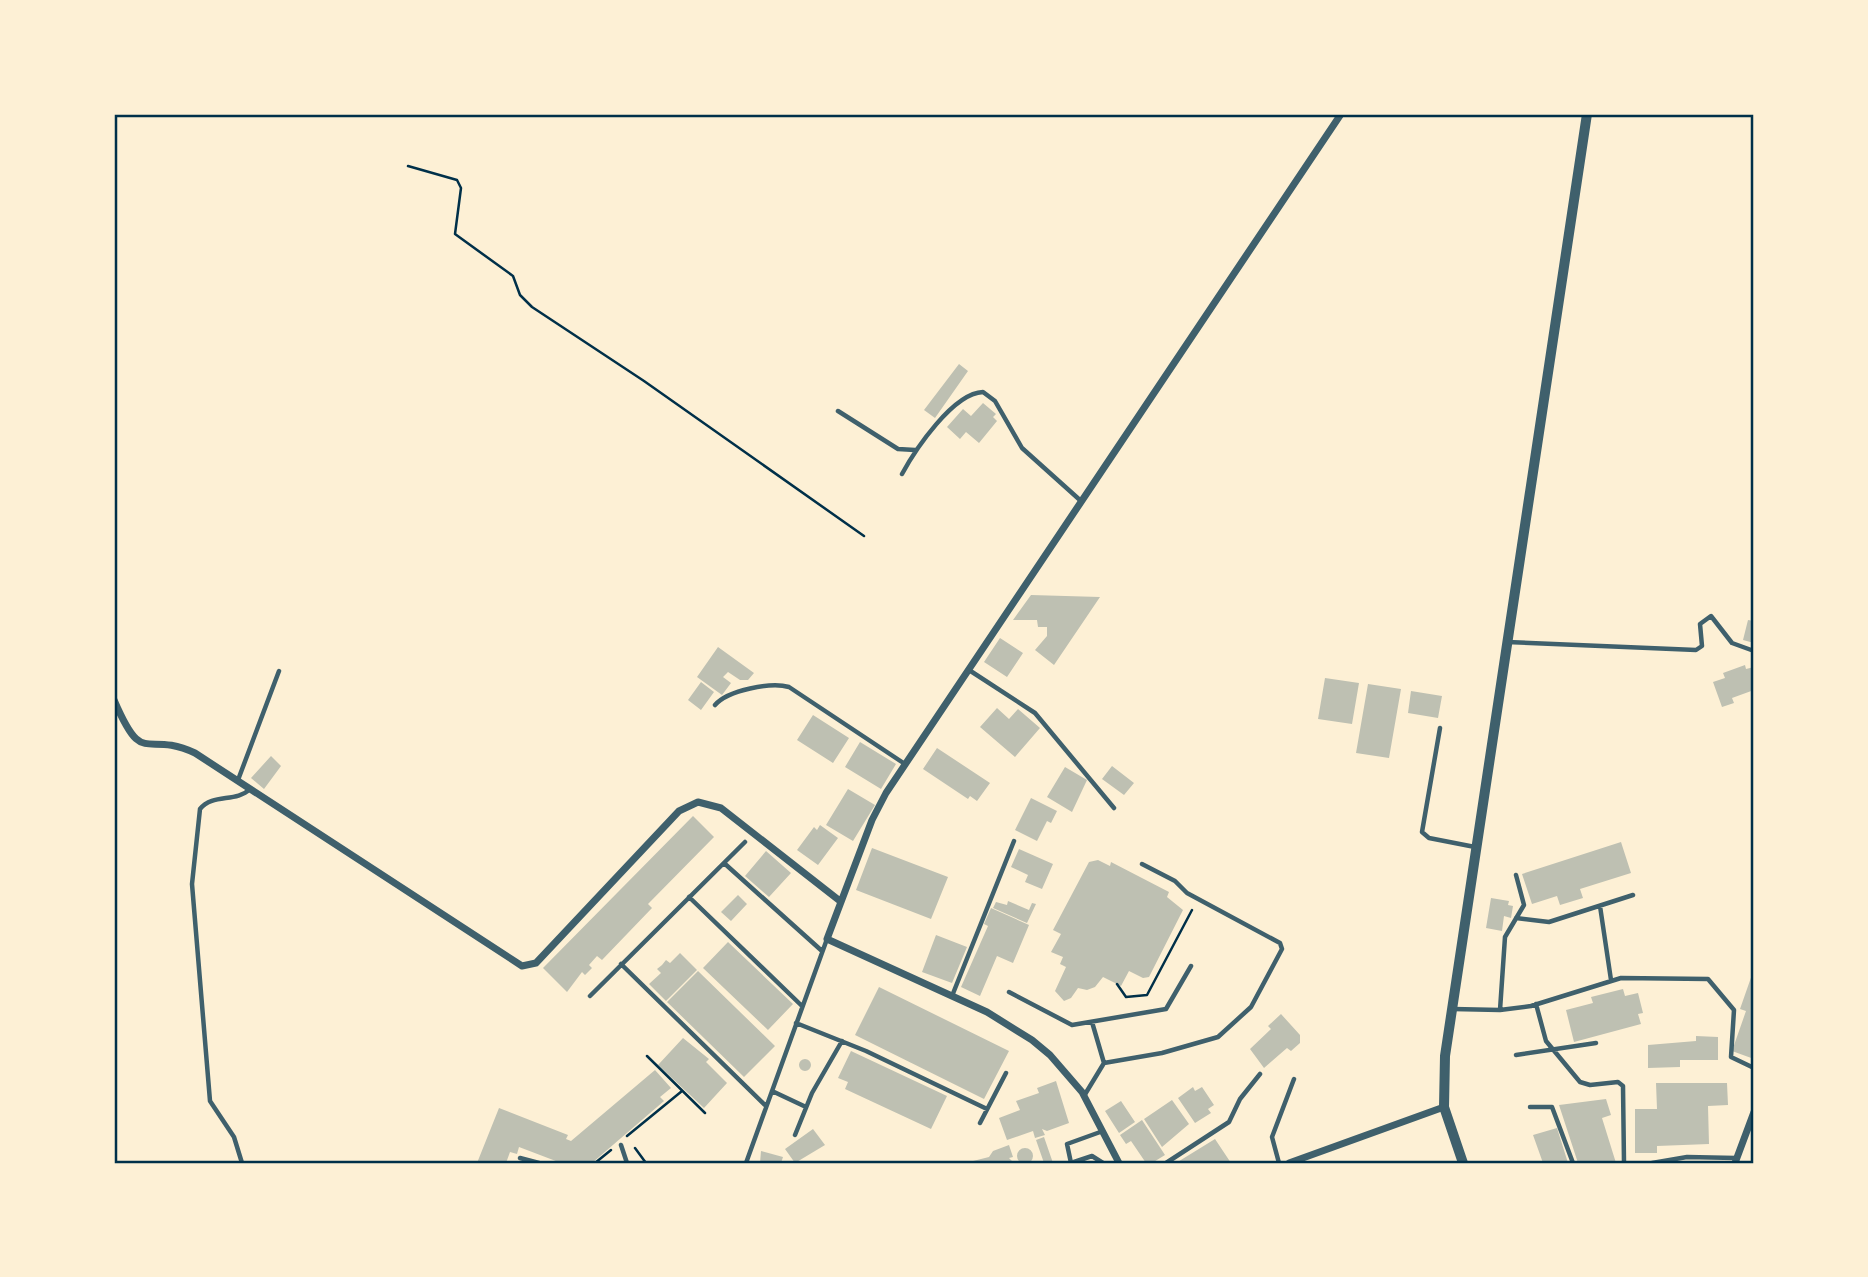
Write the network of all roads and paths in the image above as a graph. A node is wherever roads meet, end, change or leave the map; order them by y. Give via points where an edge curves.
1 (1341, 114) edge
2 (1587, 114) edge
3 (408, 166) dead end
4 (838, 411) dead end
5 (915, 450) junction
6 (902, 474) dead end
7 (1081, 502) junction
8 (864, 536) dead end
9 (1507, 642) junction
10 (1754, 651) edge
11 (969, 670) junction
12 (279, 671) dead end
13 (114, 700) edge
14 (715, 705) dead end
15 (1440, 728) dead end
16 (905, 765) junction
17 (238, 781) junction
18 (250, 789) junction
19 (1114, 808) dead end
20 (1014, 841) dead end
21 (745, 842) dead end
22 (1476, 847) junction
23 (724, 863) junction
24 (1142, 864) dead end
25 (1516, 875) dead end
26 (1633, 895) dead end
27 (689, 897) junction
28 (840, 901) junction
29 (1600, 906) junction
30 (1192, 910) dead end
31 (1516, 918) junction
32 (827, 939) junction
33 (822, 951) junction
34 (621, 964) junction
35 (1191, 966) dead end
36 (1611, 980) junction
37 (1117, 984) dead end
38 (1009, 992) dead end
39 (590, 996) dead end
40 (952, 996) junction
41 (1536, 1004) junction
42 (802, 1006) junction
43 (1452, 1009) junction
44 (1500, 1010) junction
45 (1092, 1021) junction
46 (796, 1023) junction
47 (842, 1041) junction
48 (1596, 1043) dead end
49 (1554, 1051) junction
50 (1516, 1055) dead end
51 (647, 1056) dead end
52 (1104, 1063) junction
53 (1754, 1068) edge
54 (1006, 1073) dead end
55 (1260, 1074) dead end
56 (1294, 1079) dead end
57 (682, 1091) junction
58 (772, 1091) junction
59 (1084, 1097) junction
60 (766, 1106) junction
61 (806, 1107) junction
62 (1444, 1107) junction
63 (1530, 1108) dead end
64 (987, 1110) junction
65 (1754, 1112) edge
66 (705, 1113) dead end
67 (980, 1123) dead end
68 (1103, 1131) junction
69 (795, 1135) dead end
70 (619, 1146) joint
71 (520, 1158) dead end
72 (1736, 1161) edge
73 (242, 1163) edge
74 (540, 1163) edge
75 (595, 1163) edge
76 (627, 1163) edge
77 (646, 1163) edge
78 (746, 1163) edge
79 (1071, 1163) edge
80 (1102, 1163) edge
81 (1119, 1163) edge
82 (1166, 1163) edge
83 (1279, 1163) edge
84 (1289, 1163) edge
85 (1463, 1163) edge
86 (1573, 1163) edge
87 (1624, 1163) edge
88 (1652, 1163) edge

1 - 7 street
2 - 9 street
3 - 8 path via 457,180 461,188 455,234 510,273 526,303
4 - 5 lane via 898,449
5 - 6 lane
5 - 7 lane via 961,401 982,392 995,401 1022,449
7 - 11 street
9 - 10 lane via 1696,650 1702,644 1700,624 1711,616 1732,643
9 - 22 street
11 - 16 street
11 - 19 lane via 1035,713
12 - 17 lane
13 - 17 street via 127,731 139,743 186,749
14 - 16 lane via 726,696 789,687
15 - 22 lane via 1422,832 1429,838
16 - 28 street via 872,820
17 - 18 street
18 - 28 street via 522,967 536,963 678,811 698,802 722,808
18 - 73 lane via 208,802 200,809 192,884 210,1101 234,1137
20 - 40 lane
21 - 23 lane
22 - 43 street
23 - 27 lane
23 - 33 lane
24 - 52 lane via 1282,946 1253,1003 1218,1037
25 - 31 lane via 1524,905
26 - 29 lane
27 - 34 lane
27 - 42 lane
28 - 32 street
29 - 31 lane via 1549,922
29 - 36 lane
30 - 37 path via 1147,995 1126,997
31 - 44 lane via 1505,937
32 - 33 lane
32 - 40 street
33 - 42 lane
34 - 39 lane
34 - 60 lane
35 - 45 lane via 1167,1009
36 - 41 lane
36 - 53 lane via 1653,976 1711,981 1734,1010 1731,1057
38 - 45 lane via 1065,1023
40 - 59 street via 1032,1040
41 - 44 lane
41 - 49 lane
42 - 46 lane
43 - 44 lane
43 - 62 street via 1442,1077
45 - 52 lane
46 - 47 lane
46 - 58 lane
47 - 61 lane
47 - 64 lane
48 - 49 lane
49 - 50 lane
49 - 87 lane via 1585,1084 1621,1083
51 - 57 path
52 - 59 lane
54 - 64 lane
55 - 82 lane via 1240,1098 1229,1122
56 - 83 lane via 1272,1137
57 - 66 path
57 - 77 path via 626,1137
58 - 60 lane
58 - 61 lane
59 - 68 street
60 - 78 lane
61 - 69 lane
62 - 84 street
62 - 85 street
63 - 86 lane via 1552,1107
64 - 67 lane
65 - 72 street
68 - 79 lane via 1067,1144
68 - 81 street
70 - 75 path
70 - 76 lane
71 - 74 lane
72 - 88 lane via 1688,1157
79 - 80 lane via 1096,1156

